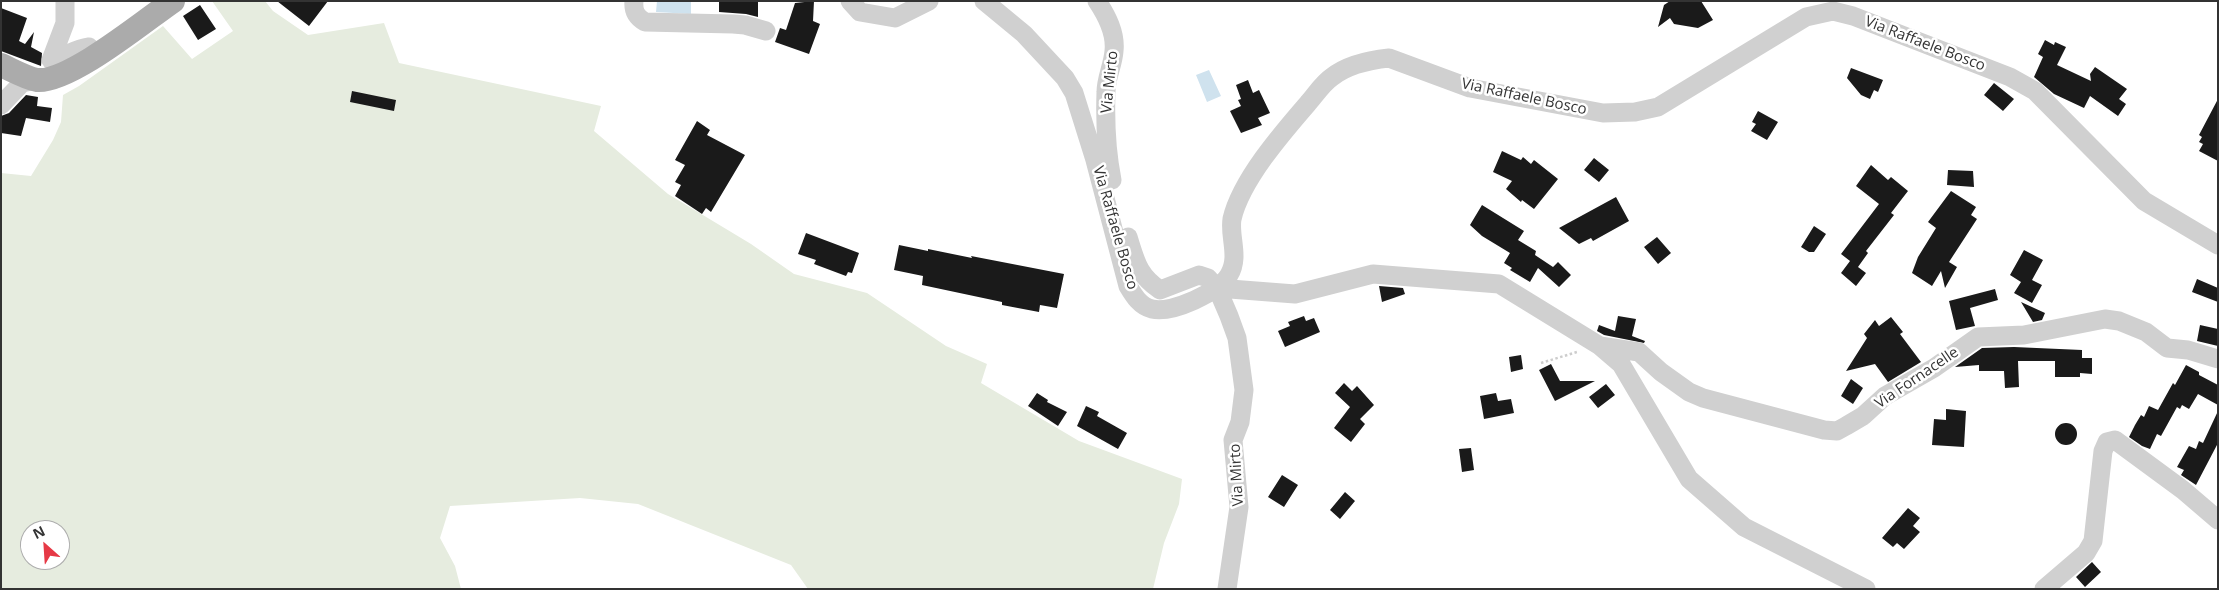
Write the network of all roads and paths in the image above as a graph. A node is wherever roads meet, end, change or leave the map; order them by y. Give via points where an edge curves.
1 (66, 1) edge
2 (173, 1) edge
3 (634, 1) edge
4 (850, 1) edge
5 (929, 1) edge
6 (984, 1) edge
7 (1098, 1) edge
8 (766, 31) dead end
9 (93, 57) junction
10 (1, 65) edge
11 (36, 80) junction
12 (1, 105) edge
13 (2218, 245) edge
14 (1217, 288) junction
15 (1600, 346) junction
16 (2218, 360) edge
17 (1541, 363) dead end
18 (2218, 520) edge
19 (1227, 589) edge
20 (1866, 589) edge
21 (2044, 589) edge

1 - 9 street via 65,23 51,60 89,47
2 - 9 main road
3 - 8 street via 635,13 644,22 733,24
4 - 5 street via 860,12 896,18
6 - 14 street, Via Raffaele Bosco via 1024,34 1065,78 1074,93 1128,286 1134,297 1144,306 1160,310 1179,306
7 - 14 street, Via Mirto via 1113,32 1115,50 1106,89 1106,147 1138,269 1160,290 1199,274
9 - 11 main road via 73,71 53,79
10 - 11 main road
11 - 12 street via 22,83
13 - 14 street, Via Raffaele Bosco via 2144,201 2035,91 2010,77 1833,11 1806,17 1658,107 1635,112 1603,113 1470,88 1389,58 1342,70 1330,78 1286,129 1246,185 1232,221 1235,254 1230,274
14 - 15 street via 1294,294 1373,274 1499,284
14 - 19 street, Via Mirto via 1237,338 1244,390 1234,440 1239,507
15 - 16 street, Via Fornacelle via 1639,352 1661,372 1703,398 1837,431 1978,337 2024,335 2105,318 2146,332 2167,348 2188,350
15 - 17 path
15 - 20 street via 1621,364 1689,479 1744,527
18 - 21 street via 2114,440 2108,442 2103,451 2093,541 2086,553

